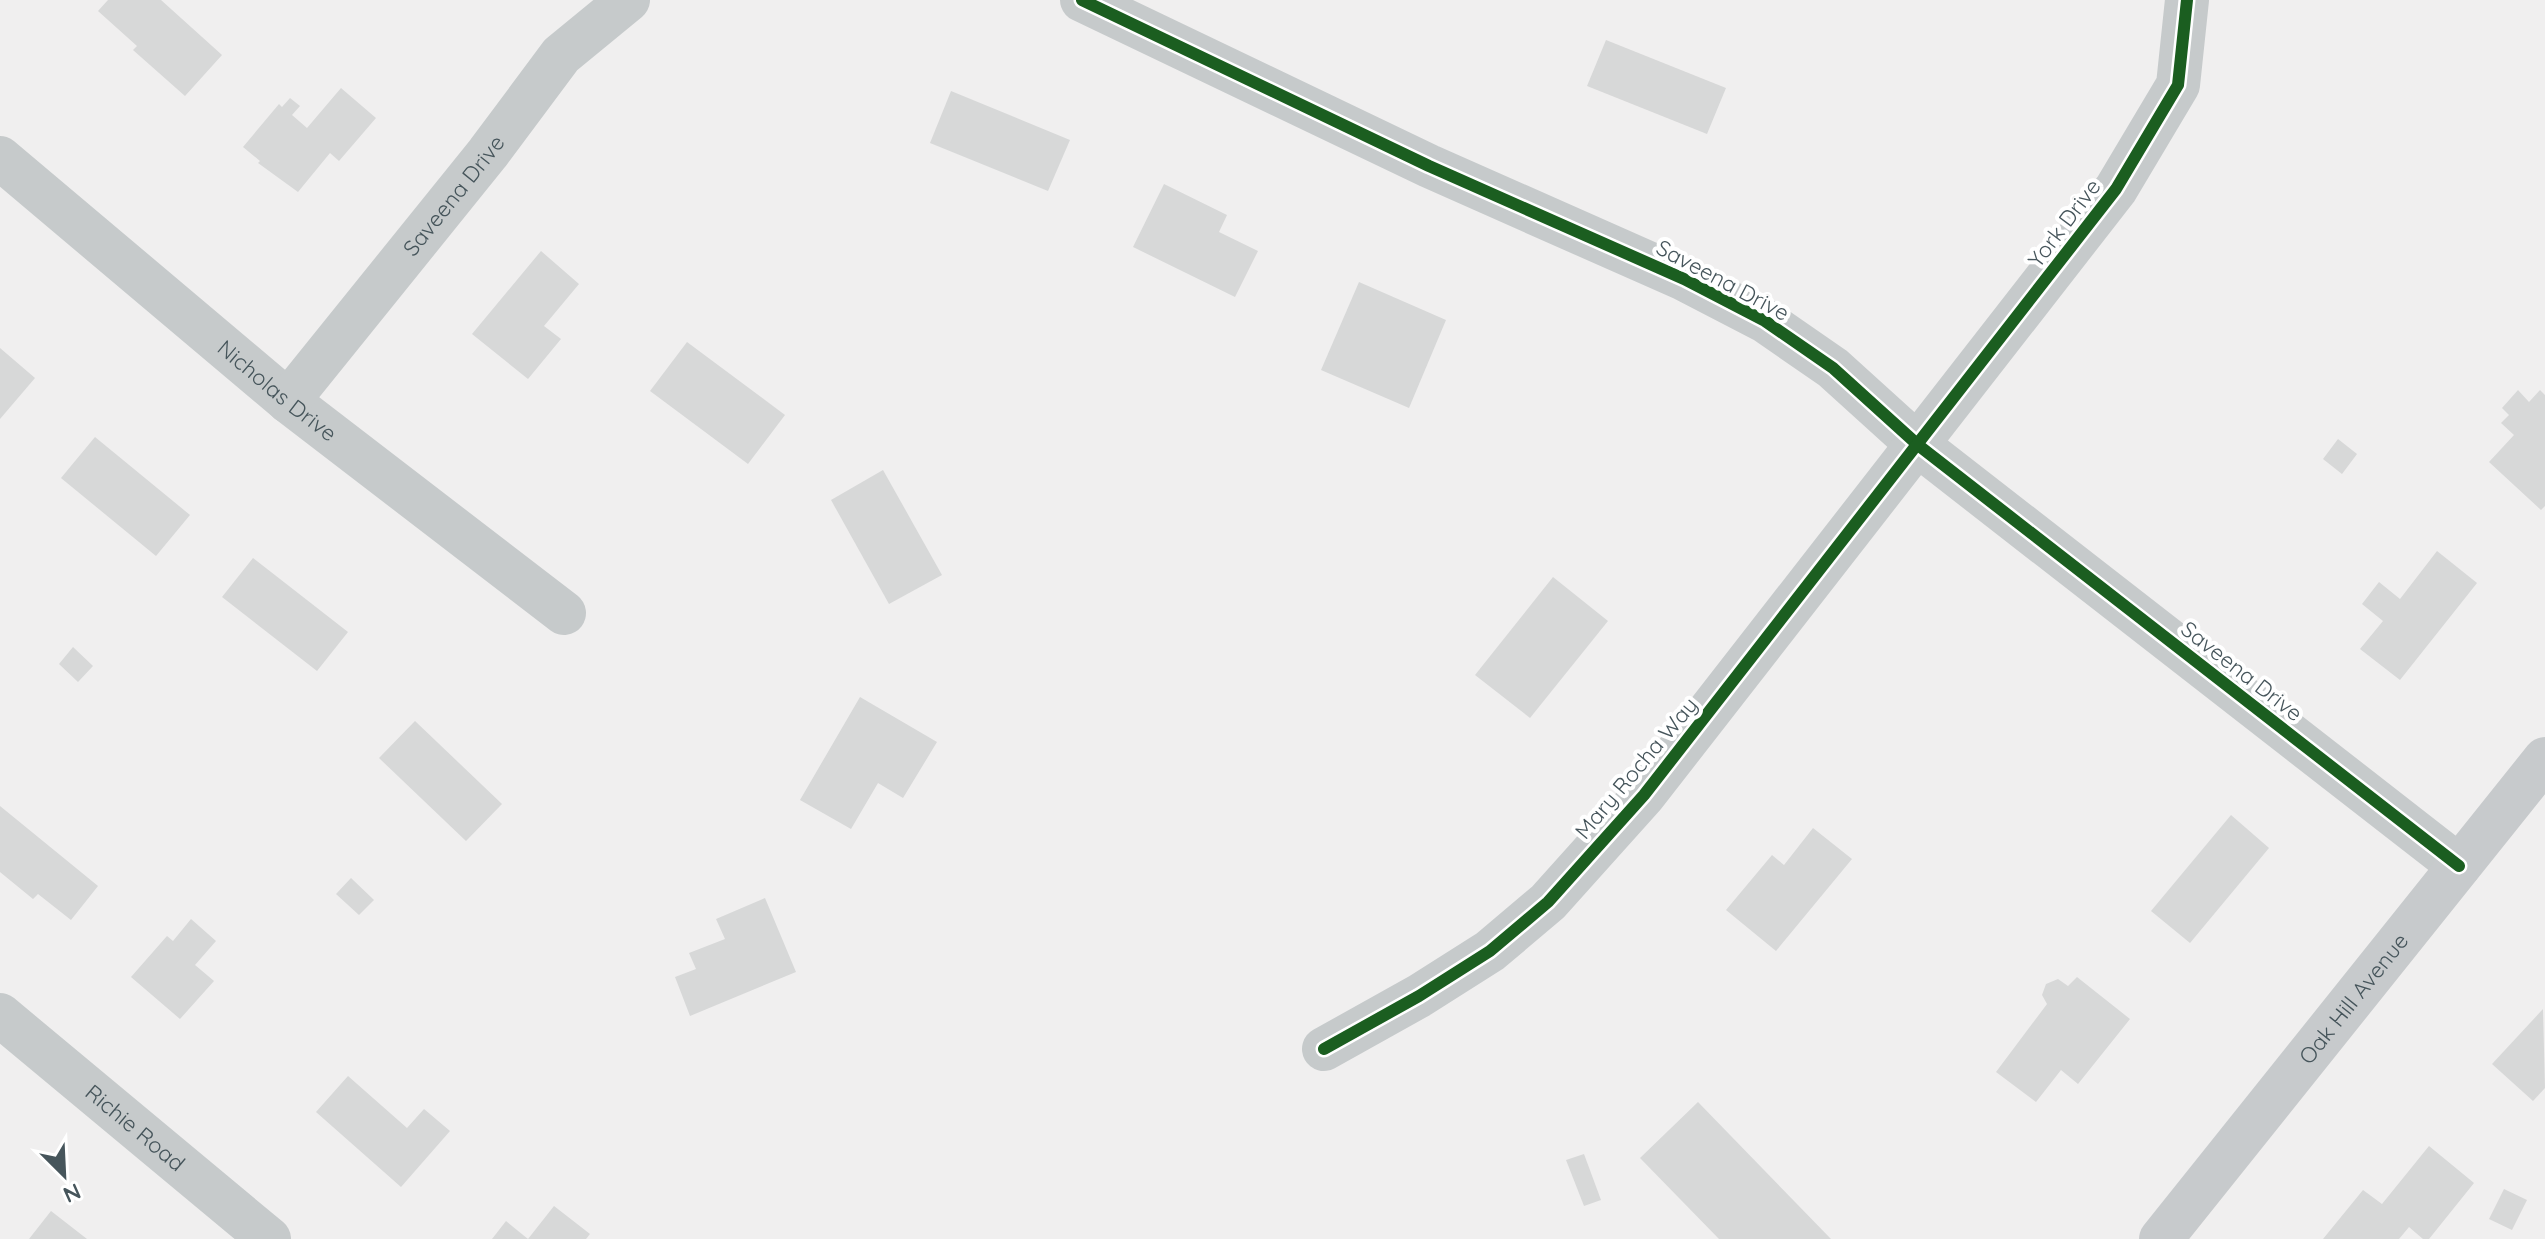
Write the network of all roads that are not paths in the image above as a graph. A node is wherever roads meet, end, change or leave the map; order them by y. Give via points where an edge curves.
1 (628, 0) edge
2 (1082, 0) edge
3 (2187, 0) edge
4 (0, 158) edge
5 (288, 401) junction
6 (1918, 445) junction
7 (564, 613) dead end
8 (2545, 759) edge
9 (2459, 866) junction
10 (0, 1015) edge
11 (1324, 1049) dead end
12 (269, 1239) edge
13 (2161, 1239) edge

1 - 5 street, Saveena Drive via 561,55
2 - 6 street, Saveena Drive via 1765,321 1833,368
3 - 6 street, York Drive via 2178,85 2116,189
4 - 5 street, Nicholas Drive
5 - 7 street, Nicholas Drive
6 - 9 street, Saveena Drive
6 - 11 street, Mary Rocha Way via 1644,795 1548,902 1490,951
8 - 9 main road, Oak Hill Avenue
9 - 13 main road, Oak Hill Avenue
10 - 12 street, Richie Road

